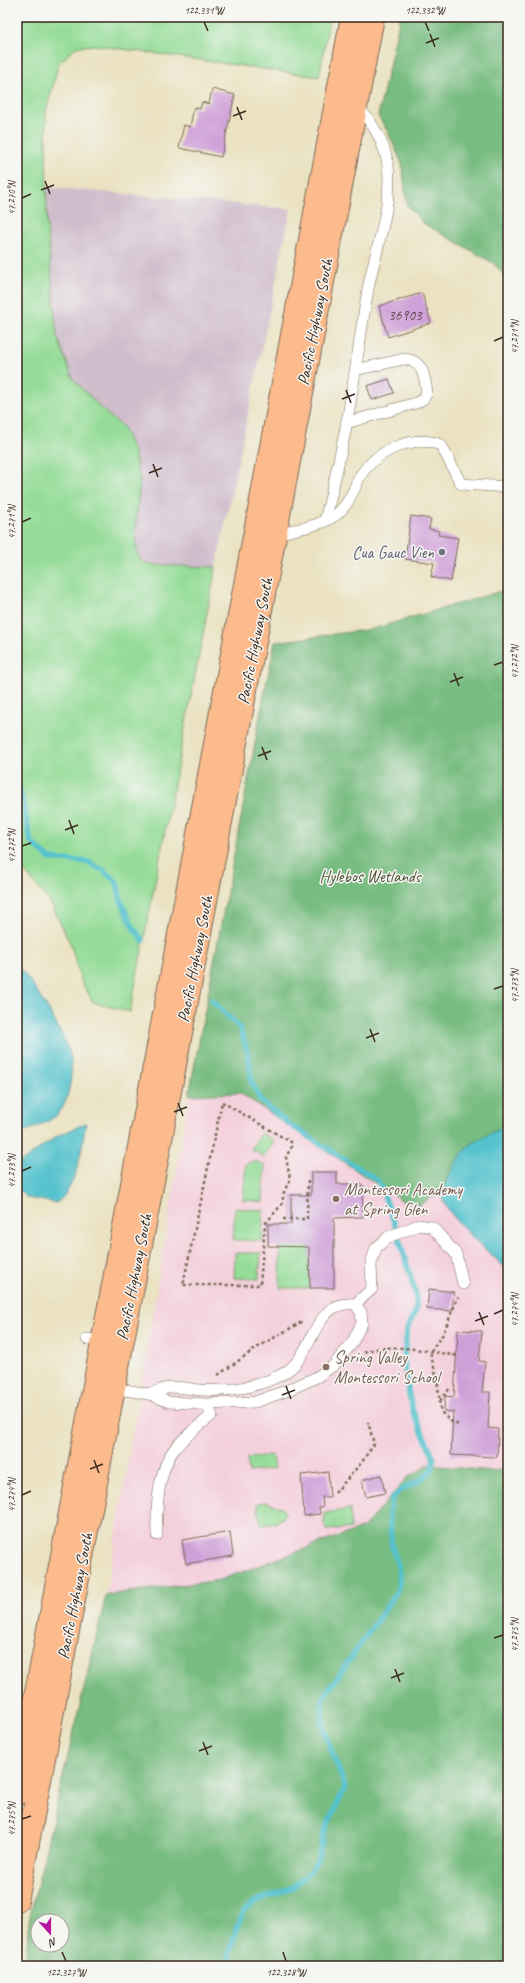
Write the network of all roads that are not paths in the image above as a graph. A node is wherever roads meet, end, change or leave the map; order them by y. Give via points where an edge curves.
1 (352, 17) edge
2 (373, 17) edge
3 (357, 106) junction
4 (355, 370) junction
5 (346, 423) junction
6 (508, 486) edge
7 (325, 521) junction
8 (275, 534) junction
9 (463, 1284) road end
10 (355, 1304) junction
11 (114, 1388) junction
12 (149, 1394) junction
13 (206, 1404) junction
14 (157, 1535) dead end
15 (17, 1794) edge
16 (17, 1901) edge

1 - 15 main road, Pacific Highway South via 95,1340
2 - 3 main road, Pacific Highway South
3 - 4 lane via 375,128 386,154 388,167 385,211 368,288
3 - 8 main road, Pacific Highway South
4 - 5 lane
4 - 5 lane via 404,359 411,360 420,365 426,379 427,393 423,399 416,402
5 - 7 lane
6 - 7 lane via 461,484 441,445 421,440 389,450 369,465 344,508
7 - 8 lane
8 - 11 main road, Pacific Highway South
9 - 10 lane via 456,1254 432,1227 420,1225 388,1237 376,1248 371,1264 372,1289
10 - 12 lane via 344,1303 332,1308 323,1316 293,1367 272,1380 248,1387 202,1390 171,1387
10 - 13 lane via 361,1312 362,1323 352,1343 334,1365 317,1377 255,1402
11 - 12 lane
11 - 16 main road, Pacific Highway South
12 - 13 lane via 169,1402
13 - 14 lane via 212,1415 173,1451 162,1478 156,1507

